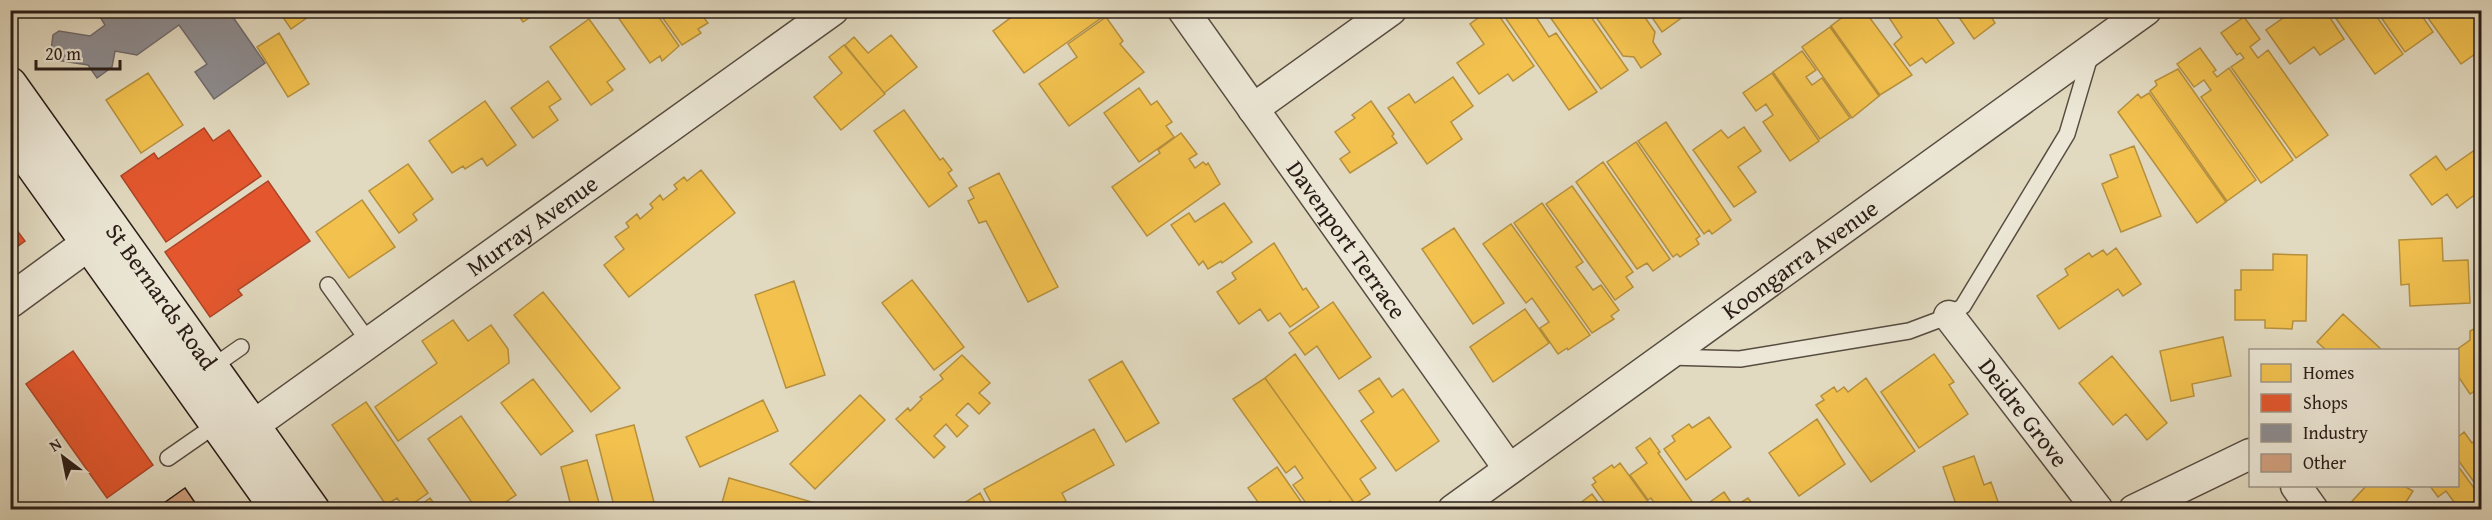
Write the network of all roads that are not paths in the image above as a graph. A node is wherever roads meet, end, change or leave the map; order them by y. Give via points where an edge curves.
1 (832, 10) edge
2 (1183, 10) edge
3 (1391, 10) edge
4 (2146, 10) edge
5 (2092, 50) junction
6 (10, 84) edge
7 (1253, 109) junction
8 (10, 134) edge
9 (100, 236) junction
10 (327, 285) dead end
11 (10, 301) edge
12 (1949, 316) junction
13 (369, 342) junction
14 (241, 347) dead end
15 (1665, 357) junction
16 (211, 368) junction
17 (234, 430) junction
18 (2249, 454) edge
19 (168, 458) dead end
20 (1509, 470) junction
21 (2297, 487) edge
22 (278, 510) edge
23 (313, 510) edge
24 (1453, 510) edge
25 (2098, 510) edge
26 (2134, 510) edge
27 (2313, 510) edge

1 - 13 street, Murray Avenue
2 - 7 street, Davenport Terrace
3 - 7 street
4 - 5 street, Koongarra Avenue
5 - 12 lane via 2067,134 1971,297
5 - 15 street, Koongarra Avenue
6 - 9 main road, St Bernards Road
7 - 20 street, Davenport Terrace
8 - 9 main road, St Bernards Road
9 - 11 main road
9 - 16 main road, St Bernards Road
9 - 17 main road, St Bernards Road
10 - 13 lane
12 - 15 lane via 1909,331 1740,360
12 - 25 street, Deidre Grove
13 - 17 street, Murray Avenue
14 - 16 lane
15 - 20 street, Koongarra Avenue
16 - 17 main road, St Bernards Road
17 - 19 lane
17 - 22 main road, St Bernards Road
17 - 23 main road, St Bernards Road
18 - 26 street
20 - 24 street, Koongarra Avenue
21 - 27 street

